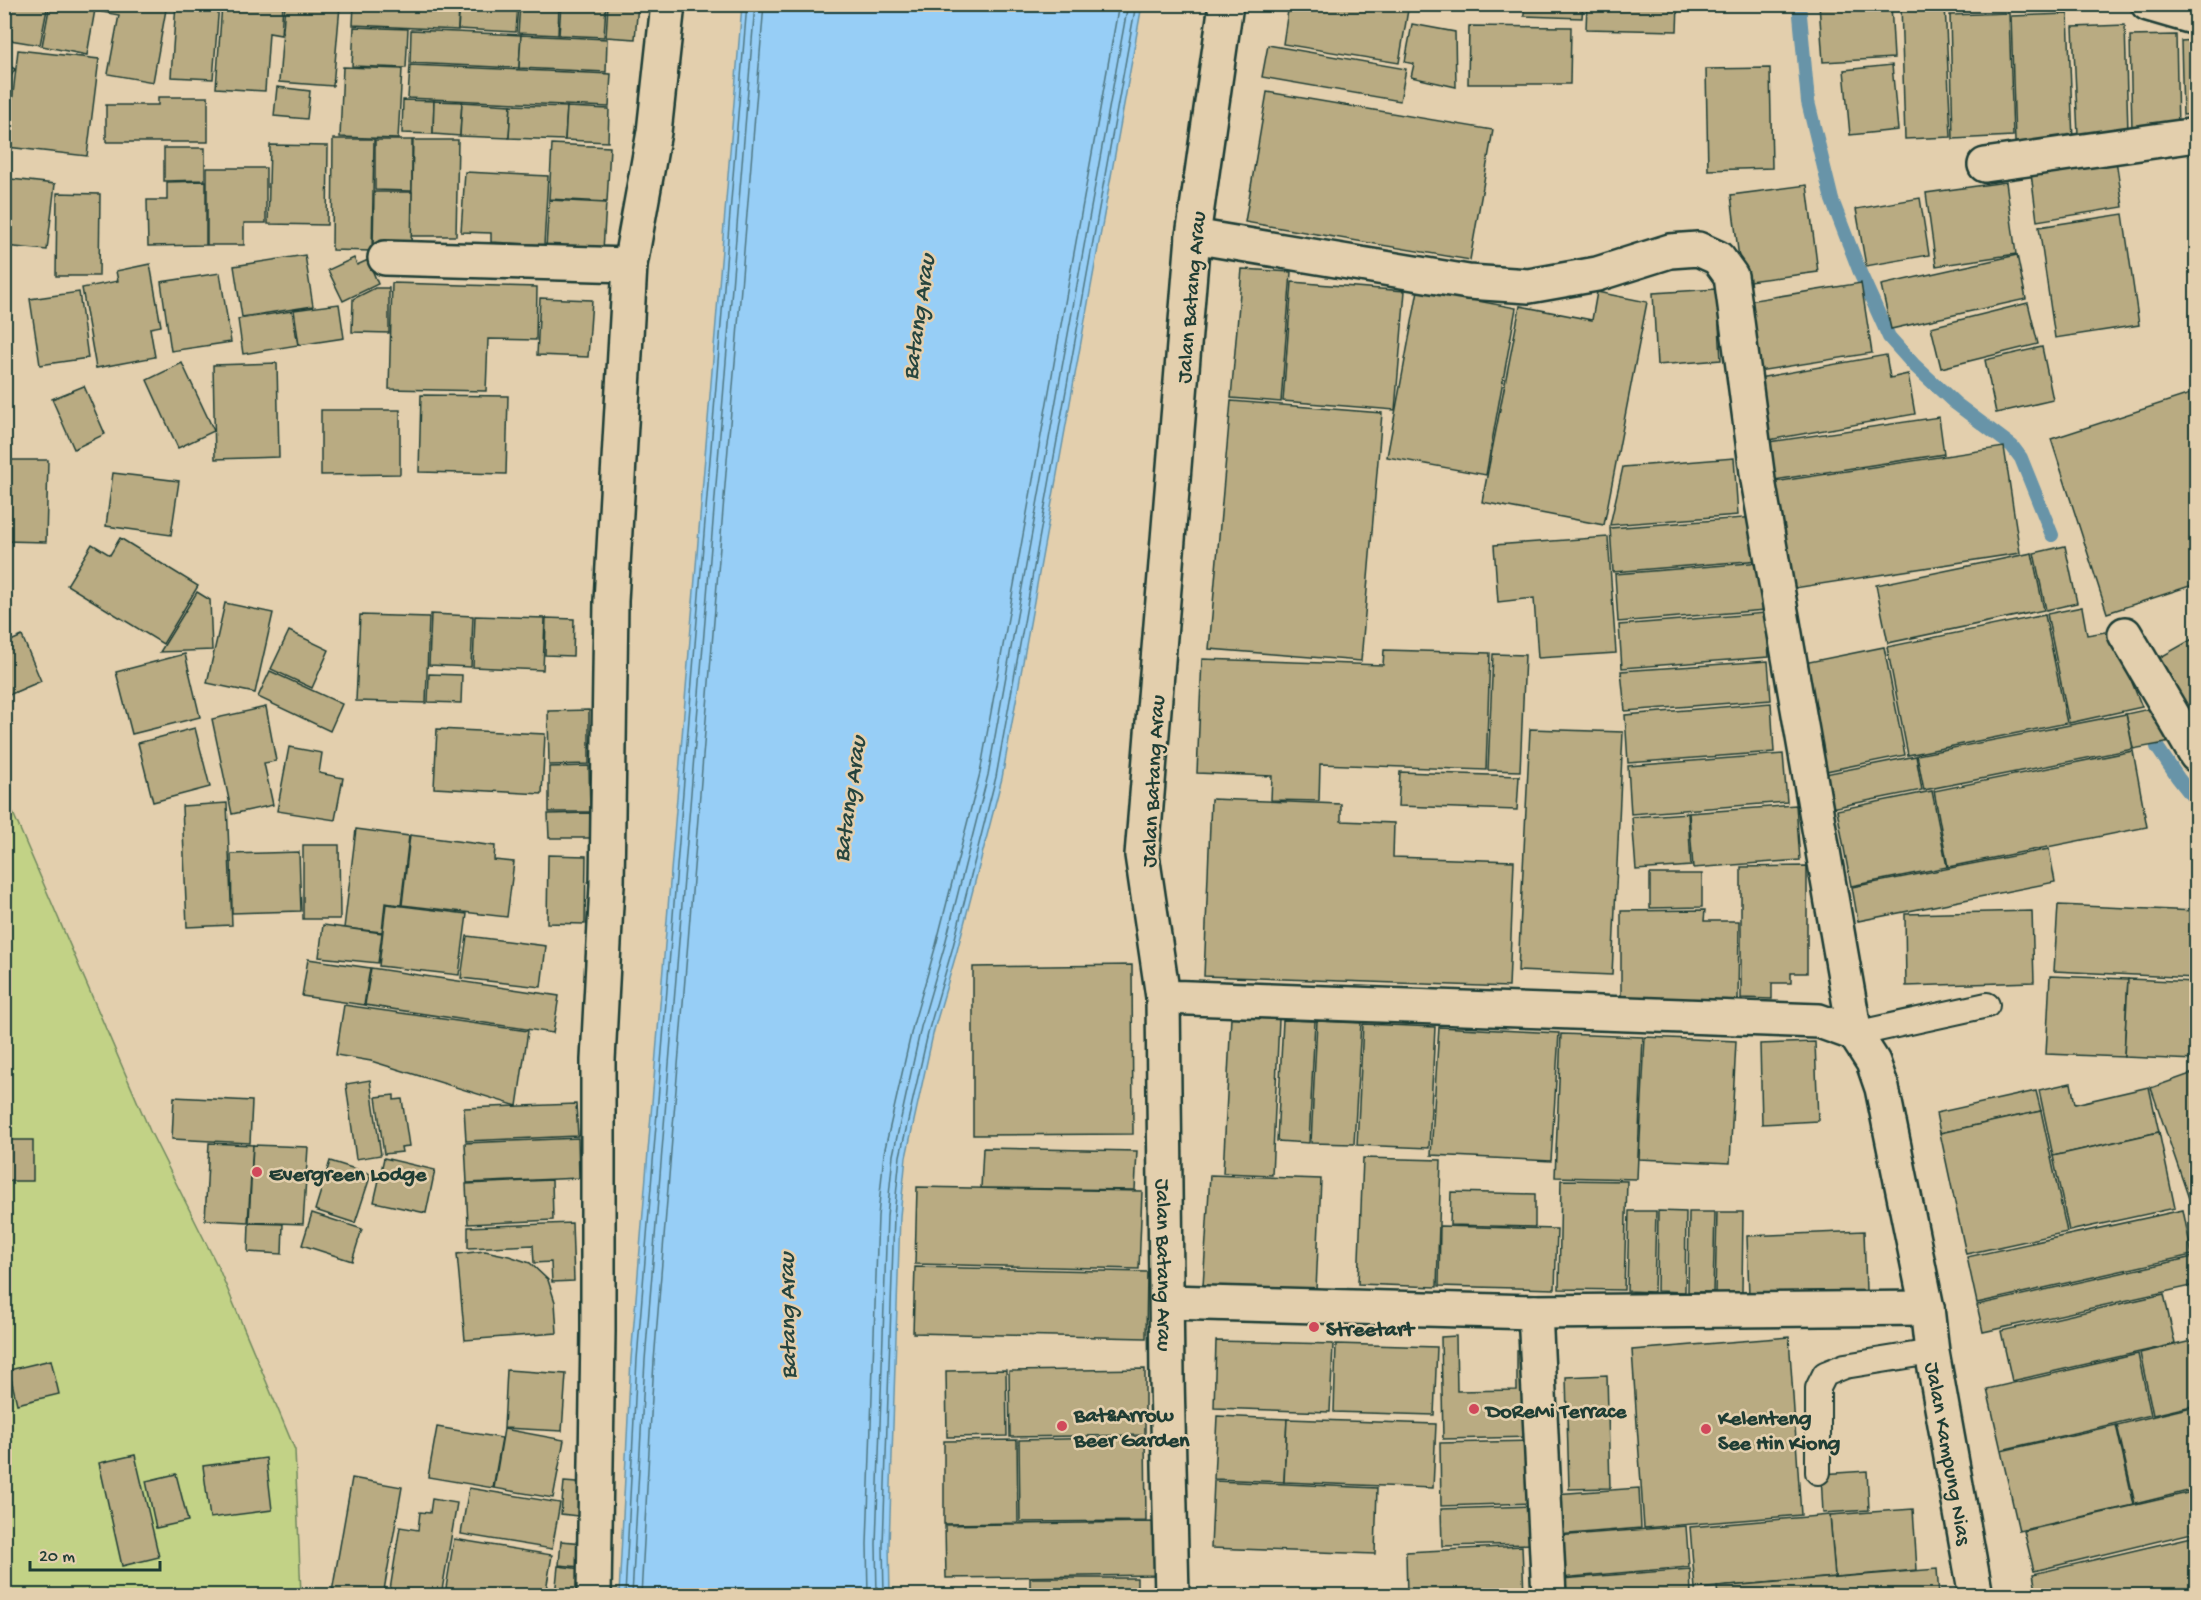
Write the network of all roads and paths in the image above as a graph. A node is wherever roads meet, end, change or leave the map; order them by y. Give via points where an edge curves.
1 (668, 4) edge
2 (1226, 4) edge
3 (2148, 4) edge
4 (2196, 18) edge
5 (2196, 135) edge
6 (1985, 165) dead end
7 (1193, 236) junction
8 (386, 258) dead end
9 (630, 265) junction
10 (2126, 634) dead end
11 (2195, 748) edge
12 (1163, 997) junction
13 (1987, 1005) dead end
14 (1855, 1034) junction
15 (1167, 1302) junction
16 (1927, 1308) junction
17 (1535, 1312) junction
18 (1932, 1352) junction
19 (1818, 1472) dead end
20 (594, 1596) edge
21 (1172, 1596) edge
22 (1549, 1596) edge
23 (1976, 1596) edge

1 - 9 street via 654,132
2 - 7 street, Jalan Batang Arau
3 - 4 street
5 - 6 street
7 - 12 street, Jalan Batang Arau via 1142,855
7 - 14 street via 1468,282 1529,286 1597,274 1670,251 1698,249 1718,258 1731,276 1758,480
8 - 9 street
9 - 20 street via 611,601 607,885 598,1060
10 - 11 street
12 - 14 street via 1819,1021
12 - 15 street, Jalan Batang Arau
13 - 14 lane
14 - 16 street, Jalan Kampung Nias via 1873,1062 1882,1088
15 - 17 street
15 - 21 street, Jalan Batang Arau
16 - 17 street
16 - 18 street, Jalan Kampung Nias
17 - 22 street
18 - 19 lane via 1845,1366 1825,1374 1818,1388
18 - 23 street, Jalan Kampung Nias

